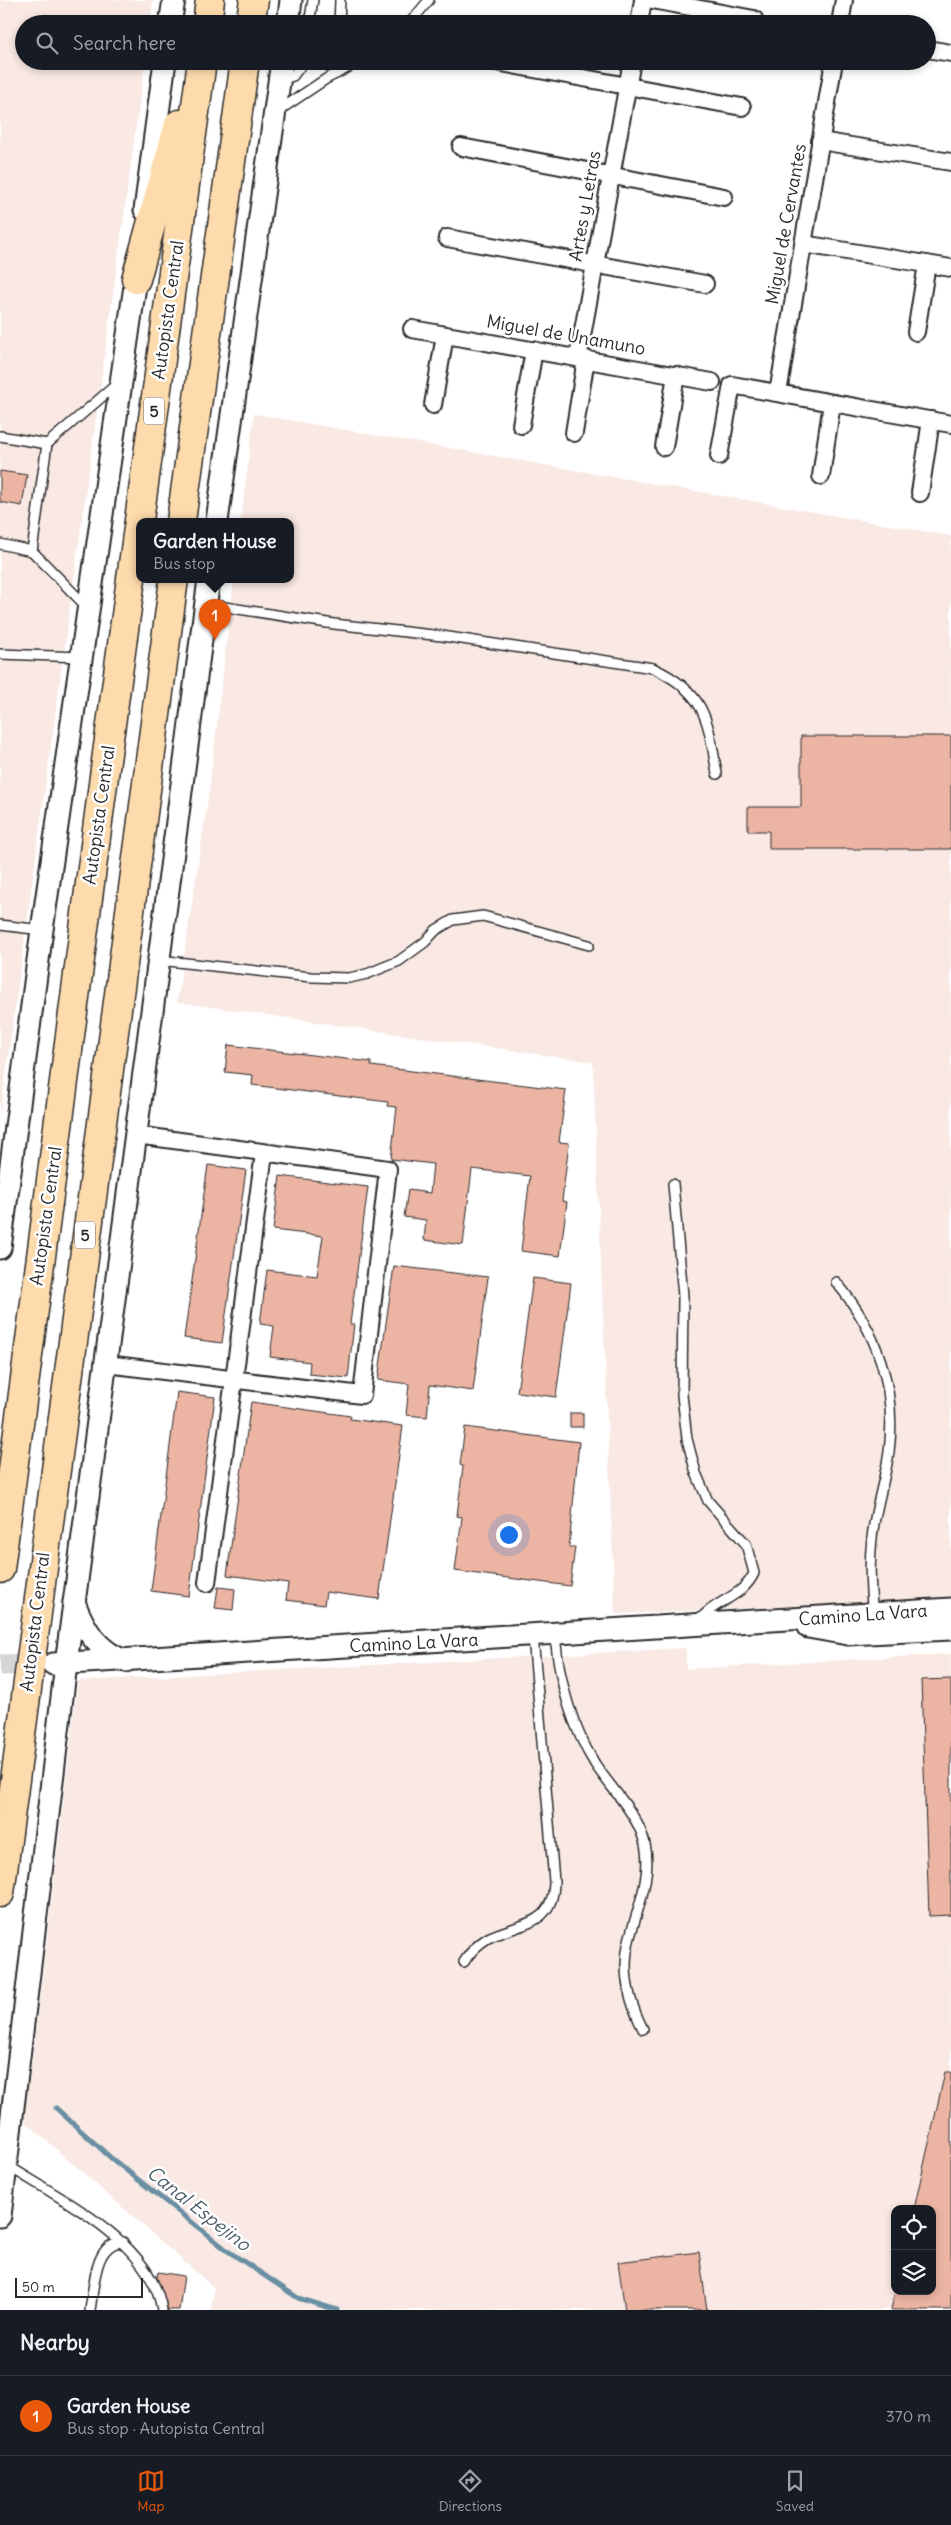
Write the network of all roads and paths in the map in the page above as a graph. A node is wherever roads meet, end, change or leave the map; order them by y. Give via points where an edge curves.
1 (174, 0) edge
2 (210, 0) edge
3 (291, 0) edge
4 (313, 0) edge
5 (340, 0) edge
6 (428, 0) edge
7 (643, 0) edge
8 (652, 0) edge
9 (844, 0) edge
10 (172, 15) edge
11 (208, 15) edge
12 (289, 15) edge
13 (310, 15) edge
14 (339, 15) edge
15 (416, 15) edge
16 (640, 15) edge
17 (733, 15) edge
18 (842, 15) edge
19 (936, 50) edge
20 (951, 53) edge
21 (164, 70) edge
22 (198, 70) edge
23 (200, 70) edge
24 (244, 70) edge
25 (281, 70) edge
26 (297, 70) edge
27 (336, 70) edge
28 (344, 70) edge
29 (540, 70) edge
30 (631, 70) edge
31 (832, 70) edge
32 (336, 74) junction
33 (628, 86) junction
34 (742, 107) dead end
35 (275, 112) junction
36 (820, 140) junction
37 (461, 147) dead end
38 (951, 162) edge
39 (611, 176) junction
40 (724, 197) dead end
41 (447, 238) dead end
42 (803, 244) junction
43 (595, 264) junction
44 (927, 264) junction
45 (951, 268) edge
46 (136, 279) junction
47 (705, 284) dead end
48 (412, 329) dead end
49 (916, 332) dead end
50 (445, 334) junction
51 (534, 350) junction
52 (582, 359) junction
53 (676, 375) junction
54 (121, 380) junction
55 (712, 382) dead end
56 (778, 393) junction
57 (832, 403) junction
58 (433, 405) dead end
59 (931, 420) junction
60 (951, 424) edge
61 (521, 425) dead end
62 (574, 433) dead end
63 (0, 436) edge
64 (47, 444) junction
65 (664, 447) dead end
66 (719, 456) dead end
67 (821, 476) dead end
68 (920, 493) dead end
69 (139, 518) edge
70 (182, 518) edge
71 (217, 518) edge
72 (136, 540) edge
73 (0, 544) edge
74 (32, 551) junction
75 (173, 583) edge
76 (209, 583) edge
77 (206, 604) junction
78 (88, 608) junction
79 (0, 654) edge
80 (81, 656) junction
81 (717, 774) dead end
82 (0, 925) edge
83 (42, 930) junction
84 (589, 945) dead end
85 (158, 960) junction
86 (136, 1136) junction
87 (264, 1153) junction
88 (673, 1184) dead end
89 (4, 1187) edge
90 (0, 1248) edge
91 (836, 1282) dead end
92 (106, 1364) junction
93 (233, 1379) junction
94 (0, 1569) edge
95 (207, 1583) dead end
96 (74, 1601) junction
97 (951, 1609) edge
98 (873, 1614) junction
99 (776, 1621) junction
100 (695, 1626) junction
101 (951, 1629) edge
102 (555, 1635) junction
103 (533, 1636) junction
104 (126, 1661) junction
105 (59, 1664) junction
106 (0, 1893) edge
107 (464, 1962) dead end
108 (643, 2029) dead end
109 (7, 2165) junction
110 (0, 2216) edge
111 (123, 2242) junction
112 (90, 2310) edge
113 (162, 2310) edge

1 - 10 street
2 - 11 highway
3 - 12 street
4 - 13 lane
5 - 14 lane
6 - 15 lane
7 - 16 street
8 - 17 street
9 - 18 street
19 - 20 street
21 - 46 street
22 - 46 highway via 179,121
23 - 69 highway, Autopista Central / 5
24 - 70 highway
25 - 26 lane via 293,76
25 - 35 street
27 - 32 lane
28 - 32 lane
29 - 33 street
30 - 33 street, Artes y Letras
31 - 36 street, Miguel de Cervantes
32 - 35 lane
33 - 34 street
33 - 39 street, Artes y Letras
35 - 71 street
36 - 38 street
36 - 42 street, Miguel de Cervantes
37 - 39 street
39 - 40 street
39 - 43 street, Artes y Letras
41 - 43 street
42 - 44 street
42 - 56 street, Miguel de Cervantes
43 - 47 street
43 - 52 street, Artes y Letras
44 - 45 street
44 - 49 street
46 - 54 street
48 - 50 street, Miguel de Unamuno
50 - 51 street, Miguel de Unamuno
50 - 58 street
51 - 52 street, Miguel de Unamuno
51 - 61 street
52 - 53 street, Miguel de Unamuno
52 - 62 street, Artes y Letras
53 - 55 street, Miguel de Unamuno
53 - 65 street
54 - 64 lane
54 - 78 street
56 - 57 street
56 - 66 street via 732,385
57 - 59 street
57 - 67 street
59 - 60 street
59 - 68 street
63 - 64 lane
64 - 74 lane
72 - 94 highway, Autopista Central / 5
73 - 74 lane
74 - 78 lane
75 - 106 highway, Autopista Central / 5
76 - 77 street
77 - 81 lane via 653,668 679,683 700,705 707,719
77 - 85 street
78 - 80 street
79 - 80 lane
80 - 83 street
82 - 83 lane
83 - 89 street
84 - 85 lane via 483,916 472,916 444,924 413,952 392,965 349,978
85 - 86 street
86 - 87 street
86 - 92 street
87 - 93 street
87 - 93 street via 388,1169 362,1395
88 - 100 lane via 683,1296 682,1395 687,1439 708,1501 746,1544 754,1573 745,1589 717,1603
89 - 90 street
91 - 98 lane via 868,1328 882,1360 889,1395 891,1433 871,1546
92 - 93 street
92 - 96 street
93 - 95 street
96 - 104 street via 84,1626 96,1643
96 - 105 street
97 - 98 street, Camino La Vara
98 - 99 street, Camino La Vara
99 - 100 street, Camino La Vara
99 - 101 street, Camino La Vara via 848,1634
100 - 102 street, Camino La Vara
102 - 103 street, Camino La Vara
102 - 108 lane via 562,1681 576,1726 594,1762 636,1821 647,1853 646,1878 630,1938 626,1969 631,2000
103 - 104 street, Camino La Vara
103 - 107 lane via 553,1897 539,1918 487,1939 477,1945
104 - 105 street, Camino La Vara
105 - 109 street
109 - 110 street
109 - 111 lane
111 - 112 lane via 109,2245 102,2254
111 - 113 lane via 143,2263

